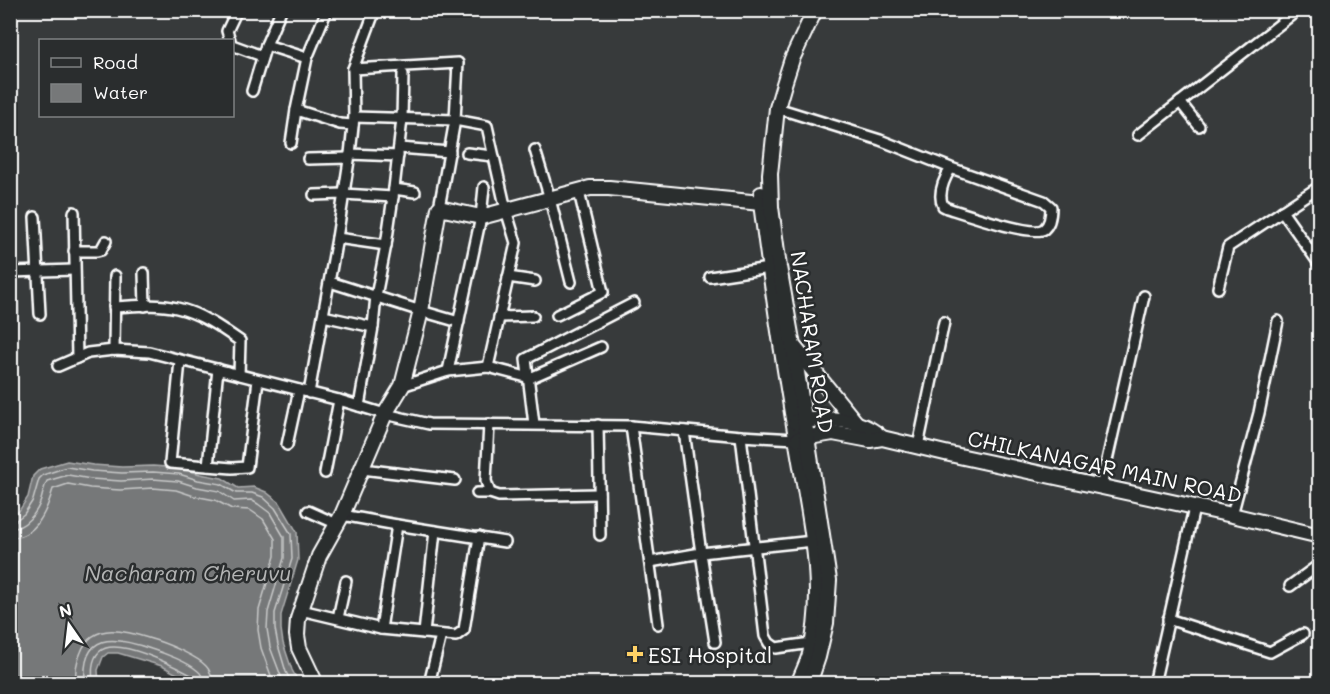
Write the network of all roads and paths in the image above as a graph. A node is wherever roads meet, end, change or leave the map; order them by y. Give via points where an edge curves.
1 (237, 10) edge
2 (281, 10) edge
3 (327, 10) edge
4 (375, 10) edge
5 (806, 10) edge
6 (815, 10) edge
7 (1298, 10) edge
8 (230, 39) edge
9 (266, 45) junction
10 (234, 46) edge
11 (262, 56) junction
12 (307, 58) junction
13 (354, 69) junction
14 (403, 74) dead end
15 (252, 91) dead end
16 (1180, 102) junction
17 (777, 108) junction
18 (296, 110) junction
19 (402, 119) junction
20 (455, 120) junction
21 (354, 121) junction
22 (1199, 126) dead end
23 (1138, 135) dead end
24 (291, 143) dead end
25 (535, 150) dead end
26 (398, 152) junction
27 (450, 152) junction
28 (467, 153) dead end
29 (350, 156) junction
30 (493, 156) junction
31 (308, 159) dead end
32 (951, 168) junction
33 (1320, 186) edge
34 (484, 187) dead end
35 (415, 192) dead end
36 (579, 192) junction
37 (394, 193) junction
38 (343, 194) junction
39 (314, 195) dead end
40 (550, 199) junction
41 (761, 203) junction
42 (439, 208) junction
43 (506, 210) junction
44 (1282, 211) junction
45 (74, 212) dead end
46 (35, 217) dead end
47 (480, 217) junction
48 (337, 238) junction
49 (106, 241) dead end
50 (386, 245) junction
51 (74, 251) junction
52 (1318, 261) edge
53 (769, 268) junction
54 (74, 270) junction
55 (38, 271) junction
56 (10, 272) edge
57 (144, 273) dead end
58 (115, 276) dead end
59 (508, 277) junction
60 (710, 277) dead end
61 (10, 279) edge
62 (330, 282) junction
63 (536, 282) dead end
64 (571, 282) dead end
65 (1218, 288) dead end
66 (376, 296) junction
67 (1144, 296) dead end
68 (634, 303) dead end
69 (145, 306) junction
70 (114, 307) junction
71 (421, 311) junction
72 (12, 312) dead end
73 (40, 314) dead end
74 (557, 315) dead end
75 (323, 316) junction
76 (533, 316) dead end
77 (499, 317) junction
78 (1278, 321) dead end
79 (459, 322) junction
80 (944, 322) dead end
81 (373, 327) junction
82 (794, 346) junction
83 (601, 347) dead end
84 (114, 350) junction
85 (77, 358) junction
86 (180, 361) junction
87 (58, 366) dead end
88 (488, 368) junction
89 (218, 369) junction
90 (448, 371) junction
91 (239, 375) junction
92 (530, 378) junction
93 (258, 380) junction
94 (402, 386) junction
95 (299, 390) junction
96 (309, 393) junction
97 (339, 400) junction
98 (358, 406) junction
99 (385, 414) junction
100 (799, 421) junction
101 (856, 423) junction
102 (489, 424) junction
103 (534, 424) junction
104 (598, 425) junction
105 (631, 426) junction
106 (684, 431) junction
107 (741, 436) junction
108 (802, 438) junction
109 (882, 438) junction
110 (287, 446) dead end
111 (918, 446) junction
112 (208, 466) junction
113 (362, 469) junction
114 (325, 473) dead end
115 (455, 480) dead end
116 (1101, 487) junction
117 (477, 493) dead end
118 (490, 493) junction
119 (599, 494) junction
120 (1194, 507) junction
121 (308, 511) dead end
122 (1232, 515) junction
123 (340, 519) junction
124 (397, 525) junction
125 (435, 531) junction
126 (600, 535) dead end
127 (1320, 536) edge
128 (479, 537) junction
129 (813, 541) junction
130 (504, 542) dead end
131 (754, 548) junction
132 (701, 553) junction
133 (650, 562) junction
134 (1320, 564) edge
135 (346, 581) dead end
136 (1290, 586) dead end
137 (301, 610) junction
138 (338, 618) junction
139 (1168, 619) junction
140 (658, 624) dead end
141 (381, 629) junction
142 (424, 633) junction
143 (1303, 634) dead end
144 (441, 635) junction
145 (715, 642) dead end
146 (811, 643) junction
147 (319, 683) edge
148 (429, 684) edge
149 (798, 684) edge
150 (809, 684) edge
151 (1154, 684) edge

1 - 8 street via 227,31
2 - 9 street
3 - 12 street
4 - 13 street
5 - 41 main road, NACHARAM ROAD via 775,87
6 - 17 main road, NACHARAM ROAD via 792,59
7 - 16 street
9 - 11 street
9 - 12 street
10 - 11 street
11 - 15 street
12 - 18 street
13 - 20 street via 458,63
13 - 21 street
14 - 19 street
16 - 22 street
16 - 23 street
17 - 32 street via 880,140
17 - 82 main road, NACHARAM ROAD via 771,207
18 - 21 street via 340,124
18 - 24 street
19 - 20 street
19 - 21 street
19 - 26 street
20 - 27 street
20 - 30 street via 486,126
21 - 29 street
25 - 40 street
26 - 27 street
26 - 29 street
26 - 37 street
27 - 42 street
28 - 30 street
29 - 31 street
29 - 38 street
30 - 43 street
32 - 32 street via 940,196 943,206 1018,229 1038,231 1047,225 1051,207 1044,201
33 - 44 street
34 - 47 street
35 - 37 street
36 - 40 main road
36 - 41 main road via 609,188
36 - 74 street via 603,292
37 - 38 street
37 - 50 street
38 - 39 street
38 - 48 street
40 - 43 main road
40 - 64 street
41 - 53 main road, NACHARAM ROAD
42 - 47 main road
42 - 71 main road
43 - 47 main road
43 - 59 street via 516,243
44 - 52 street
44 - 65 street via 1227,247
45 - 51 street
46 - 55 street
47 - 79 street
48 - 50 street
48 - 62 street
49 - 51 street via 97,251
50 - 66 street
51 - 54 street
53 - 60 street
53 - 100 main road, NACHARAM ROAD
54 - 55 street
54 - 85 street
55 - 56 street
55 - 73 street
57 - 69 street
58 - 70 street
59 - 63 street
59 - 77 street
61 - 72 street
62 - 66 street
62 - 75 street
66 - 71 street
66 - 81 street
67 - 116 street
68 - 92 street via 526,359
69 - 70 street
69 - 91 street via 178,308 195,314 240,341
70 - 84 street
71 - 79 street
71 - 94 main road
75 - 81 street
75 - 96 street
76 - 77 street
77 - 88 street
78 - 122 street
79 - 90 street
80 - 111 street
81 - 98 street
82 - 100 main road, NACHARAM ROAD
82 - 101 main road
83 - 92 street
84 - 85 street
84 - 86 street via 149,352
85 - 87 street
86 - 89 street
86 - 112 street via 170,463
88 - 90 street
88 - 92 street
89 - 91 street
89 - 112 street
90 - 94 street
91 - 93 street
92 - 103 street
93 - 95 street
93 - 112 street via 247,467
94 - 99 main road
95 - 96 street
95 - 110 street
96 - 97 street
97 - 98 street
97 - 114 street
98 - 99 street
99 - 102 street via 429,424
99 - 113 main road
100 - 101 main road via 830,419
100 - 108 main road, NACHARAM ROAD
101 - 109 main road via 873,429
102 - 103 street
102 - 118 street via 486,481
103 - 104 street
104 - 105 street
104 - 119 street
105 - 106 street
105 - 133 street
106 - 107 street
106 - 132 street
107 - 108 street
107 - 131 street
108 - 109 main road via 833,433 870,440
108 - 129 main road, NACHARAM ROAD
108 - 150 main road, NACHARAM ROAD via 829,580 826,623
109 - 111 main road, CHILKANAGAR MAIN ROAD
111 - 116 main road, CHILKANAGAR MAIN ROAD
113 - 115 street
113 - 123 main road
116 - 120 main road, CHILKANAGAR MAIN ROAD
117 - 118 street
118 - 119 street
119 - 126 street
120 - 122 main road, CHILKANAGAR MAIN ROAD
120 - 139 street
121 - 123 street
122 - 127 main road, CHILKANAGAR MAIN ROAD
123 - 124 street
123 - 137 main road via 319,556
124 - 125 street
124 - 141 street
125 - 128 street
125 - 142 street
128 - 130 street
128 - 144 street via 464,630 456,636
129 - 131 street
129 - 146 main road, NACHARAM ROAD via 818,587
131 - 132 street
131 - 146 street via 765,636 776,648
132 - 133 street
132 - 145 street
133 - 140 street
134 - 136 street
135 - 138 street
137 - 138 street
137 - 147 main road via 299,648
138 - 141 street
139 - 143 street via 1270,652
139 - 151 street
141 - 142 street
142 - 144 street
144 - 148 street
146 - 149 main road, NACHARAM ROAD

